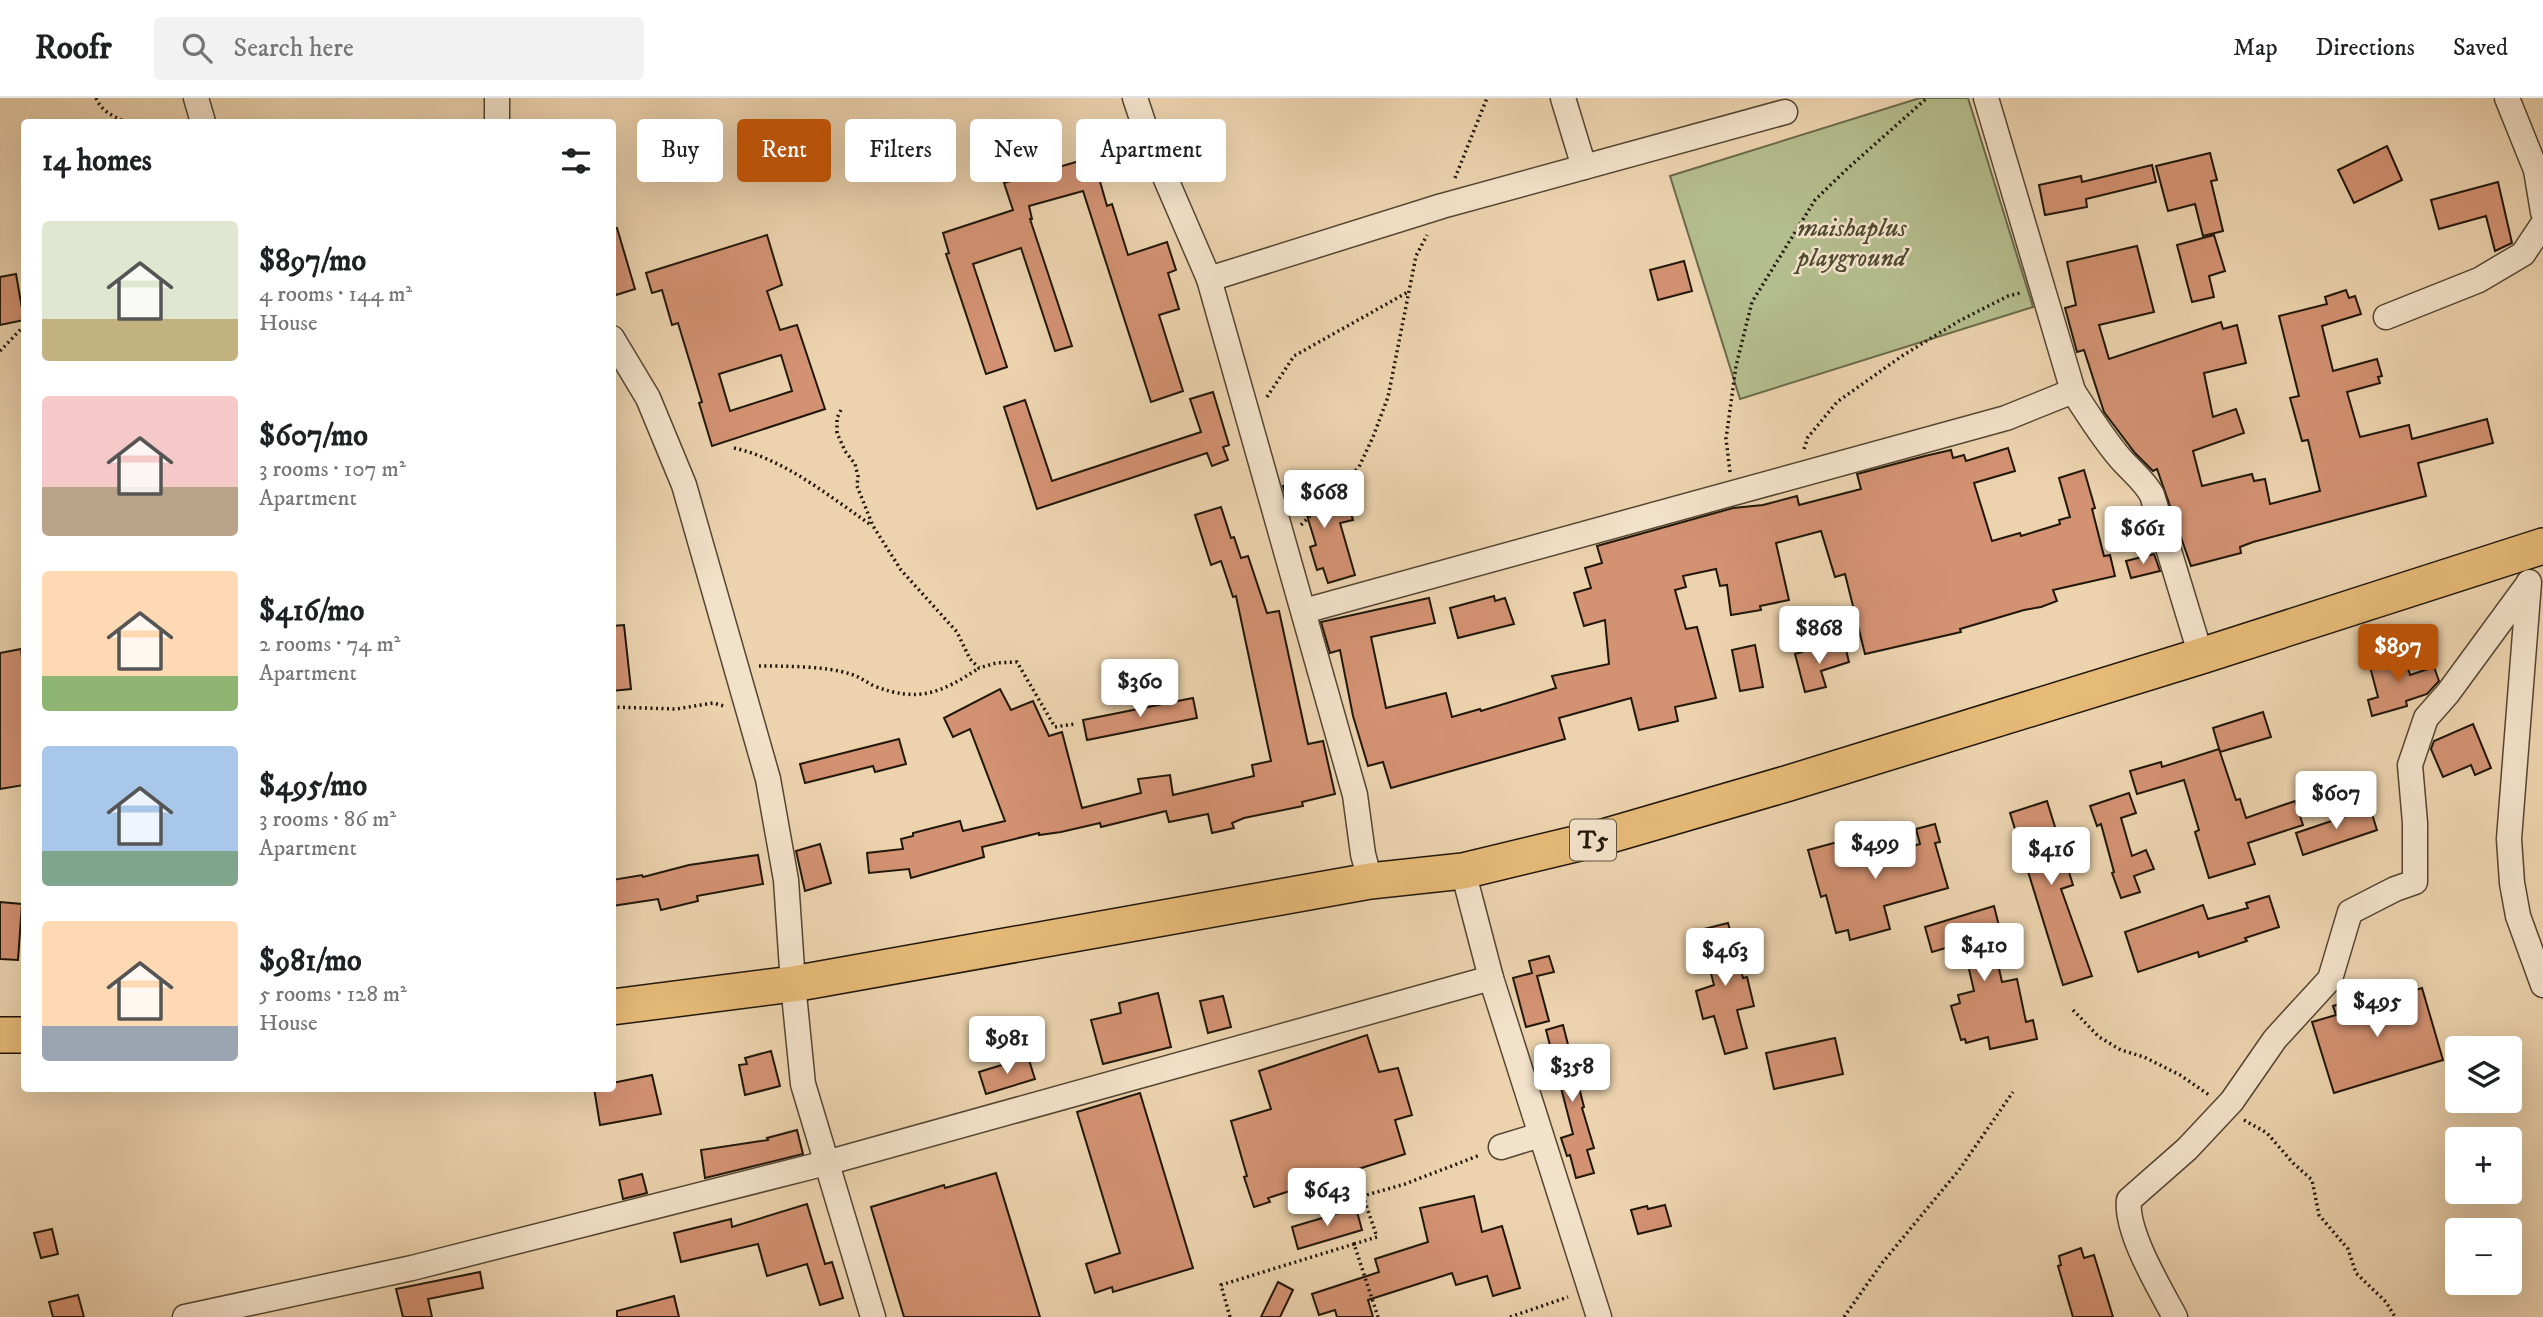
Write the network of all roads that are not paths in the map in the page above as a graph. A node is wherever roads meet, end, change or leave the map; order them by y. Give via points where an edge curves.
1 (196, 98) edge
2 (497, 98) edge
3 (1135, 98) edge
4 (1563, 98) edge
5 (1986, 98) edge
6 (2507, 98) edge
7 (1780, 108) edge
8 (202, 119) edge
9 (498, 119) edge
10 (1584, 167) junction
11 (2543, 212) edge
12 (2543, 224) edge
13 (1209, 279) junction
14 (2386, 317) dead end
15 (616, 345) edge
16 (2073, 391) junction
17 (2537, 547) edge
18 (2528, 584) junction
19 (1304, 611) junction
20 (2201, 656) junction
21 (1463, 871) junction
22 (1370, 881) junction
23 (1491, 978) junction
24 (793, 984) junction
25 (2543, 985) edge
26 (616, 1006) edge
27 (0, 1035) edge
28 (21, 1035) edge
29 (1540, 1135) junction
30 (1501, 1147) road end
31 (826, 1163) junction
32 (185, 1317) edge
33 (873, 1317) edge
34 (1600, 1317) edge
35 (2175, 1317) edge

1 - 8 street
2 - 9 street
3 - 13 street
4 - 10 street
5 - 16 street
6 - 11 street via 2536,170
7 - 10 street
10 - 13 street
12 - 14 street via 2522,254 2479,280
13 - 19 street
15 - 24 street via 648,398 684,485 768,779 786,880
16 - 19 street via 2006,418
16 - 20 street via 2096,428 2152,495
17 - 18 street
17 - 20 highway, T5
18 - 25 street via 2509,839 2518,916
18 - 35 street via 2426,718 2410,765 2415,882 2350,912 2330,979 2275,1040 2224,1109 2129,1200 2127,1211 2140,1248
19 - 22 street via 1354,795
20 - 21 highway, T5 via 1663,820
21 - 22 highway, T5
21 - 23 street
22 - 24 highway, T5
23 - 29 street
23 - 31 street
24 - 26 highway, T5
24 - 31 street via 803,1084
27 - 28 highway
29 - 30 street
29 - 34 street
31 - 32 street via 412,1268
31 - 33 street

